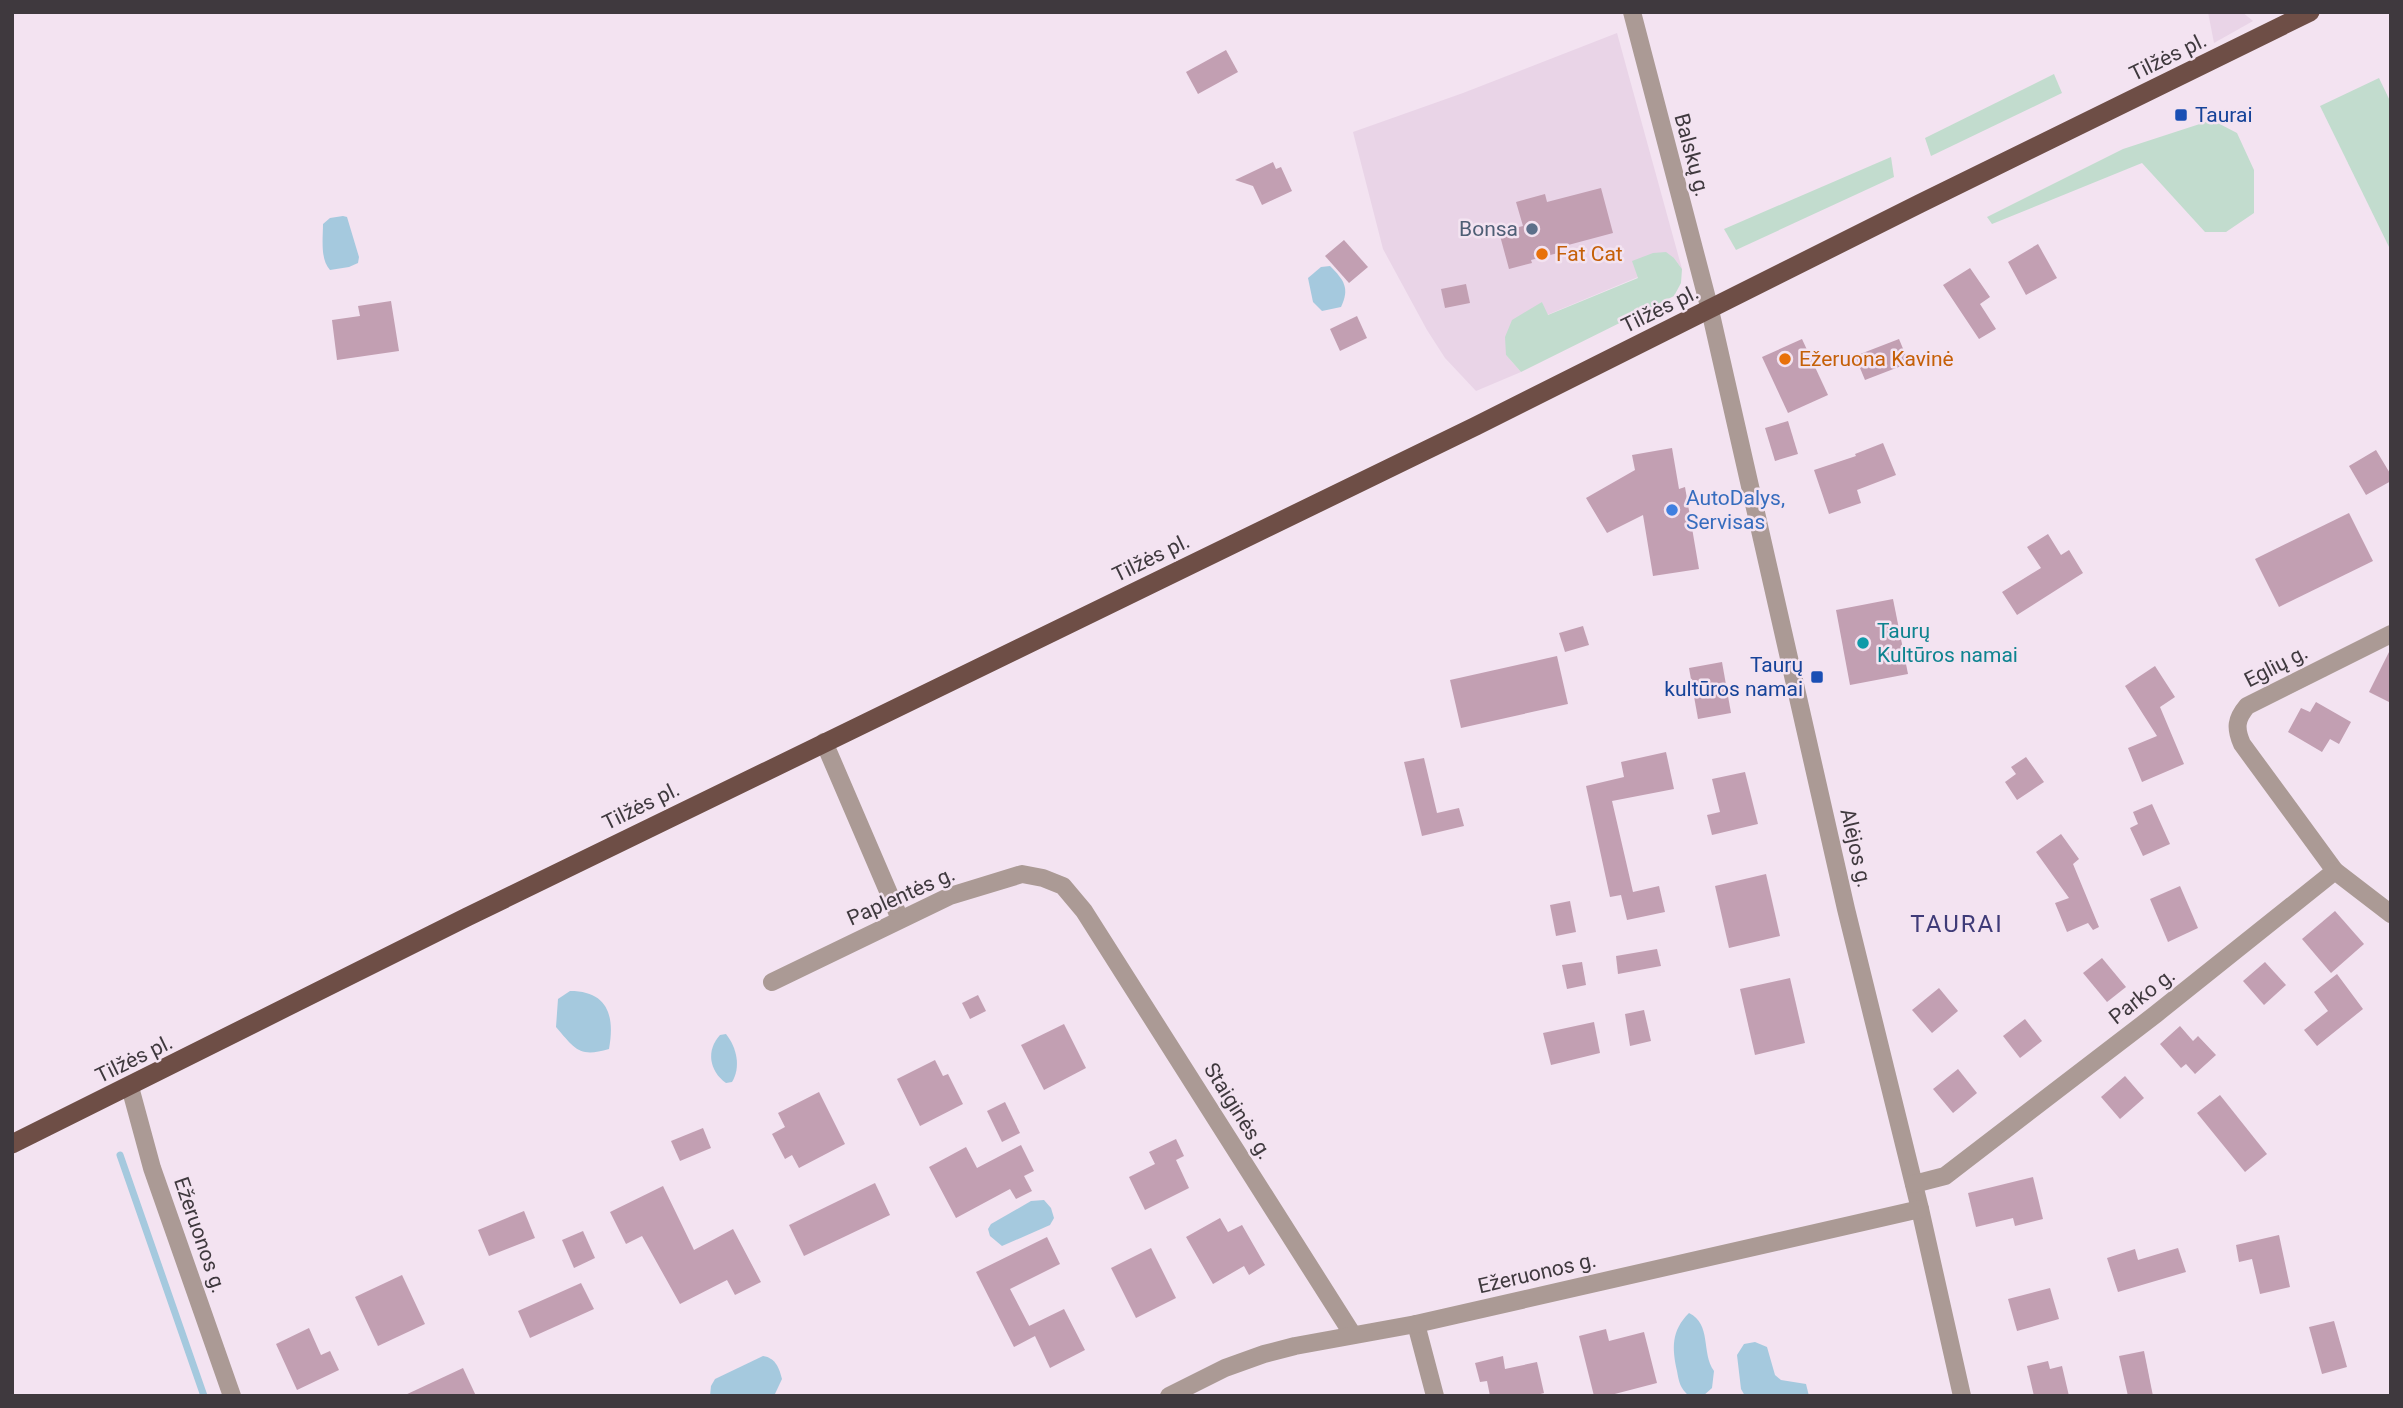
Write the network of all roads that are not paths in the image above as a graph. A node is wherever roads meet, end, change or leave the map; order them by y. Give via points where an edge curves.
1 (1632, 12) edge
2 (2310, 12) edge
3 (1710, 310) junction
4 (2391, 634) edge
5 (824, 742) junction
6 (2335, 871) junction
7 (1084, 911) joint
8 (2391, 914) edge
9 (900, 919) junction
10 (772, 982) dead end
11 (130, 1087) junction
12 (12, 1144) edge
13 (1914, 1184) junction
14 (1920, 1209) junction
15 (1416, 1324) junction
16 (1353, 1335) junction
17 (232, 1396) edge
18 (1169, 1396) edge
19 (1435, 1396) edge
20 (1962, 1396) edge

1 - 3 street, Balskų g.
2 - 3 highway, Tilžės pl.
3 - 5 highway, Tilžės pl.
3 - 13 street, Alėjos g. via 1846,909
4 - 6 street, Eglių g. via 2247,706 2237,724 2242,744
5 - 9 street
5 - 11 highway, Tilžės pl.
6 - 8 street
6 - 13 street, Parko g. via 1945,1177
7 - 9 street, Paplentės g. via 1063,886 1022,874 950,896
7 - 16 street, Staiginės g.
9 - 10 street, Paplentės g.
11 - 12 highway, Tilžės pl.
11 - 17 street, Ežeruonos g. via 152,1168
13 - 14 street, Alėjos g.
14 - 15 street, Ežeruonos g.
14 - 20 street, Alėjos g.
15 - 16 street, Ežeruonos g.
15 - 19 street
16 - 18 street, Ežeruonos g. via 1264,1354

